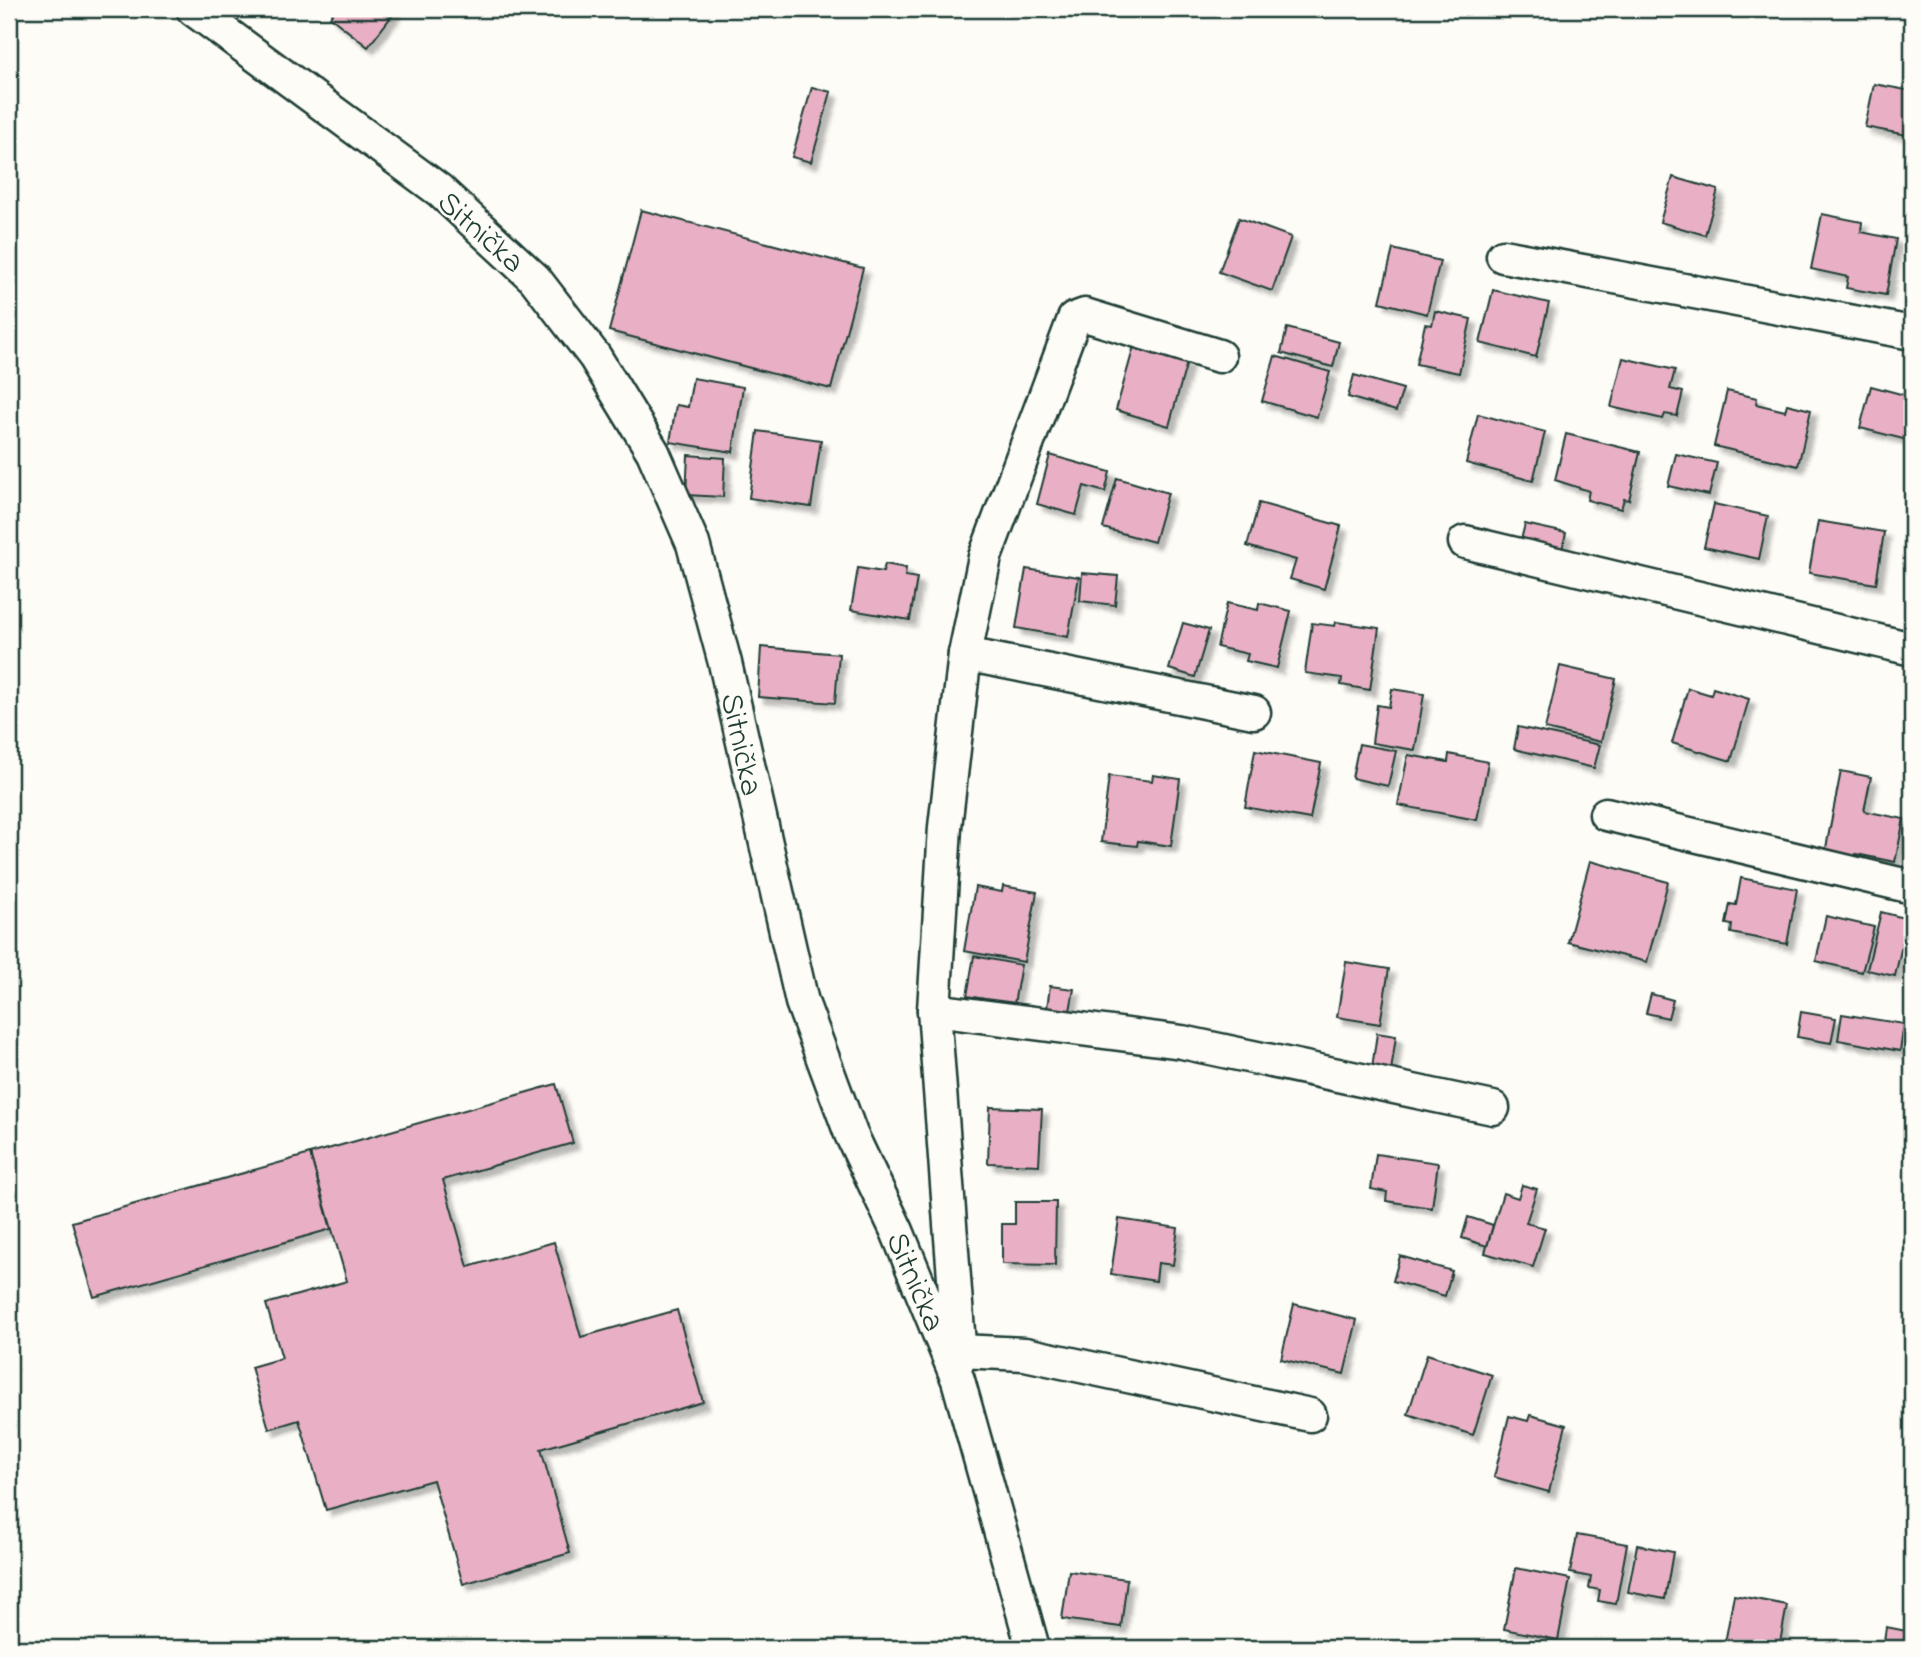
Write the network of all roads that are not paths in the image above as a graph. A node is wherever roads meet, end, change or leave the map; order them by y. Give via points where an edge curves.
1 (193, 9) edge
2 (1503, 256) dead end
3 (1912, 333) edge
4 (1219, 356) dead end
5 (1465, 542) dead end
6 (1912, 649) edge
7 (965, 654) junction
8 (1254, 712) dead end
9 (1606, 814) dead end
10 (1912, 887) edge
11 (934, 1010) junction
12 (1493, 1108) dead end
13 (959, 1366) junction
14 (1310, 1415) dead end
15 (1033, 1648) edge

1 - 13 street, Sitnička via 439,190 535,279 595,357 653,452 693,544 722,650 802,1002 850,1134
2 - 3 street
4 - 7 street via 1085,315 1074,318 985,557
5 - 6 street
7 - 8 street
7 - 11 street via 945,827
9 - 10 street
11 - 12 street via 1182,1042
11 - 13 street
13 - 14 street via 1025,1354
13 - 15 street, Sitnička

